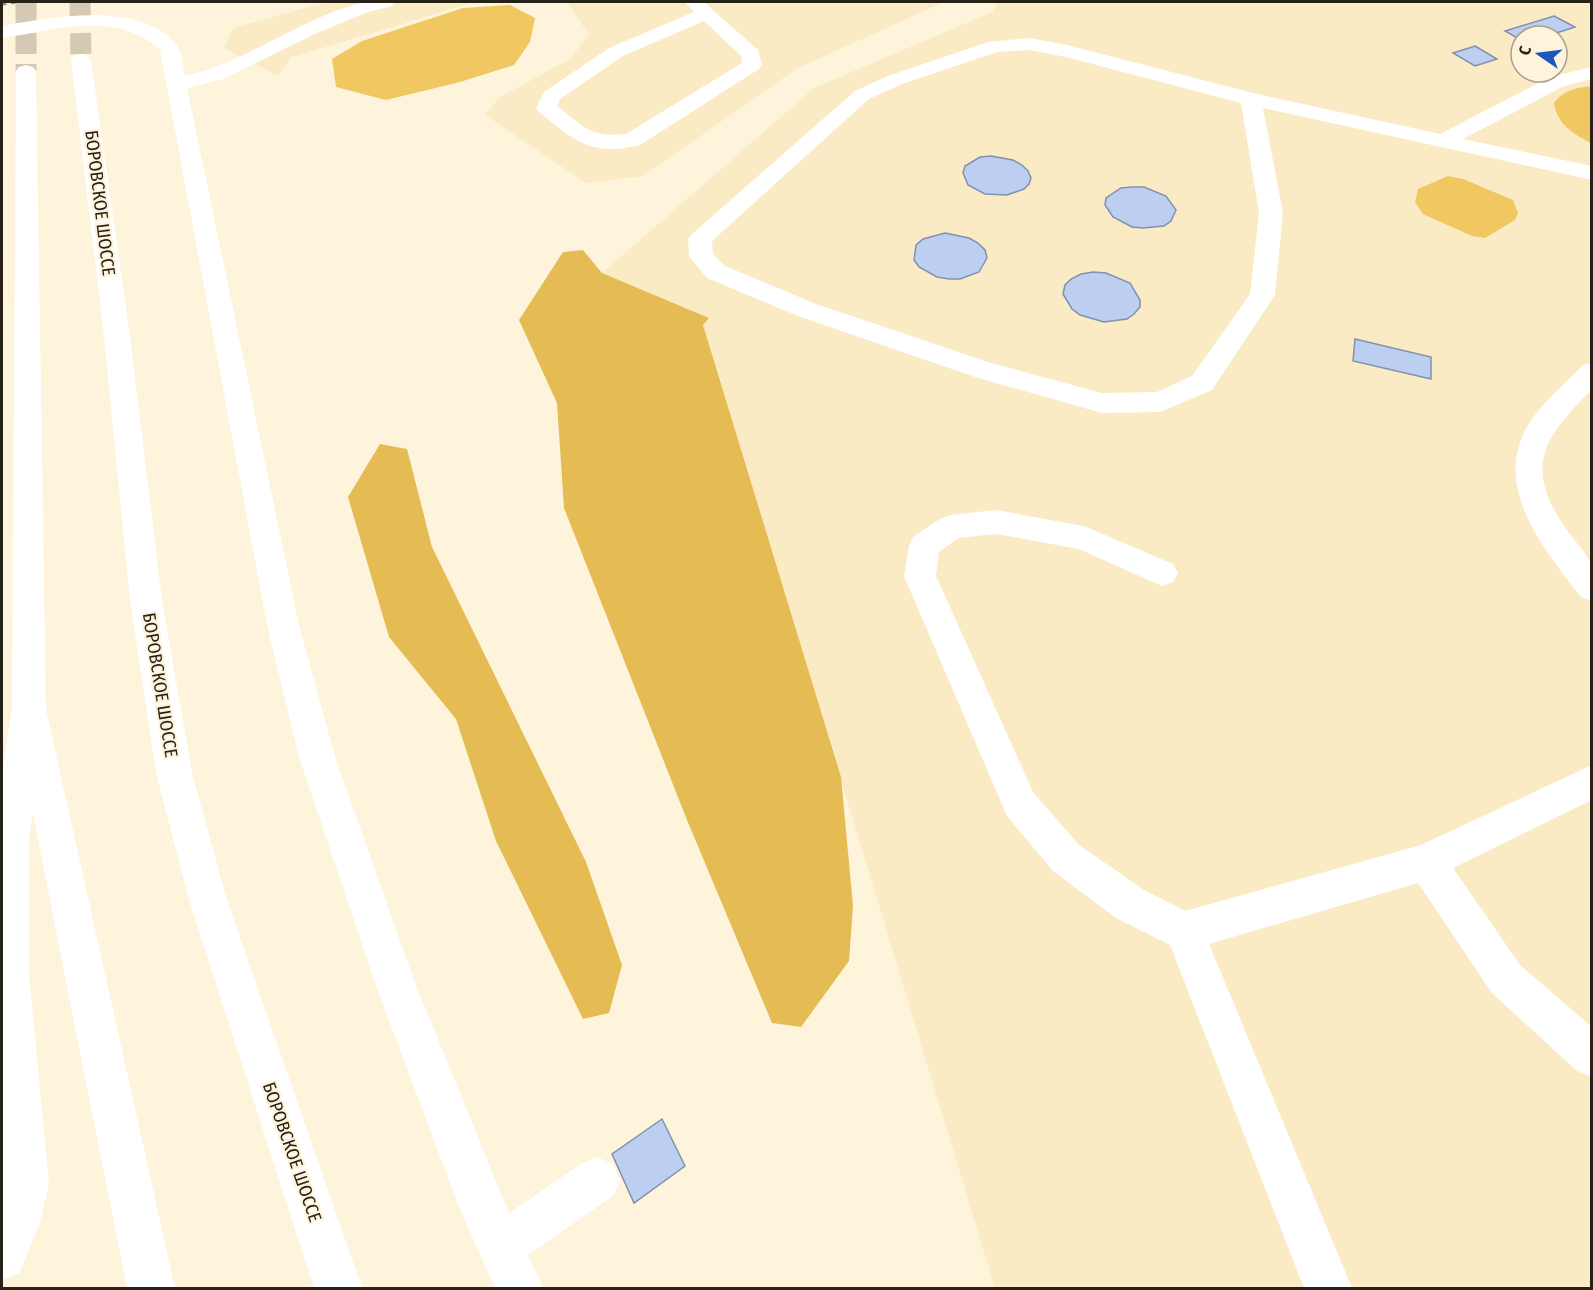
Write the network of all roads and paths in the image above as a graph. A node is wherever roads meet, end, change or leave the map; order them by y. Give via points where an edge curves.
1 (385, 2) edge
2 (701, 7) edge
3 (2, 32) edge
4 (81, 60) tunnel mouth
5 (26, 71) tunnel mouth
6 (1592, 73) edge
7 (176, 84) junction
8 (1251, 99) junction
9 (1444, 140) junction
10 (1592, 173) edge
11 (1592, 372) edge
12 (1162, 573) dead end
13 (1592, 588) edge
14 (29, 709) junction
15 (1592, 782) edge
16 (1426, 862) junction
17 (1184, 931) junction
18 (1592, 1056) edge
19 (597, 1180) dead end
20 (500, 1247) junction
21 (2, 1257) edge
22 (151, 1288) edge
23 (338, 1288) edge
24 (519, 1288) edge
25 (1328, 1288) edge

1 - 7 main road via 310,29 216,75
2 - 2 main road via 751,54 752,65 632,140 605,144 585,138 546,108 551,96 616,52
3 - 7 main road via 73,21 137,26 169,48
4 - 23 main road, БОРОВСКОЕ ШОССЕ via 146,600 174,773 208,900
5 - 14 main road
6 - 9 main road via 1557,81
7 - 20 main road via 283,625 317,757 395,983
8 - 8 main road via 1067,51 1029,44 995,46 862,95 700,239 701,255 716,272 807,310 984,370 1102,403 1160,402 1202,383 1262,295 1270,213
8 - 9 main road
9 - 10 main road
11 - 13 main road via 1541,427 1528,454 1531,492 1552,536
12 - 17 main road via 1084,538 996,522 951,527 924,546 920,576 1020,804 1066,858 1130,904
14 - 21 main road via 10,841 9,962 26,1184 17,1223
14 - 22 main road
15 - 16 main road
16 - 17 main road
16 - 18 main road via 1506,979
17 - 25 main road
19 - 20 main road
20 - 24 main road

